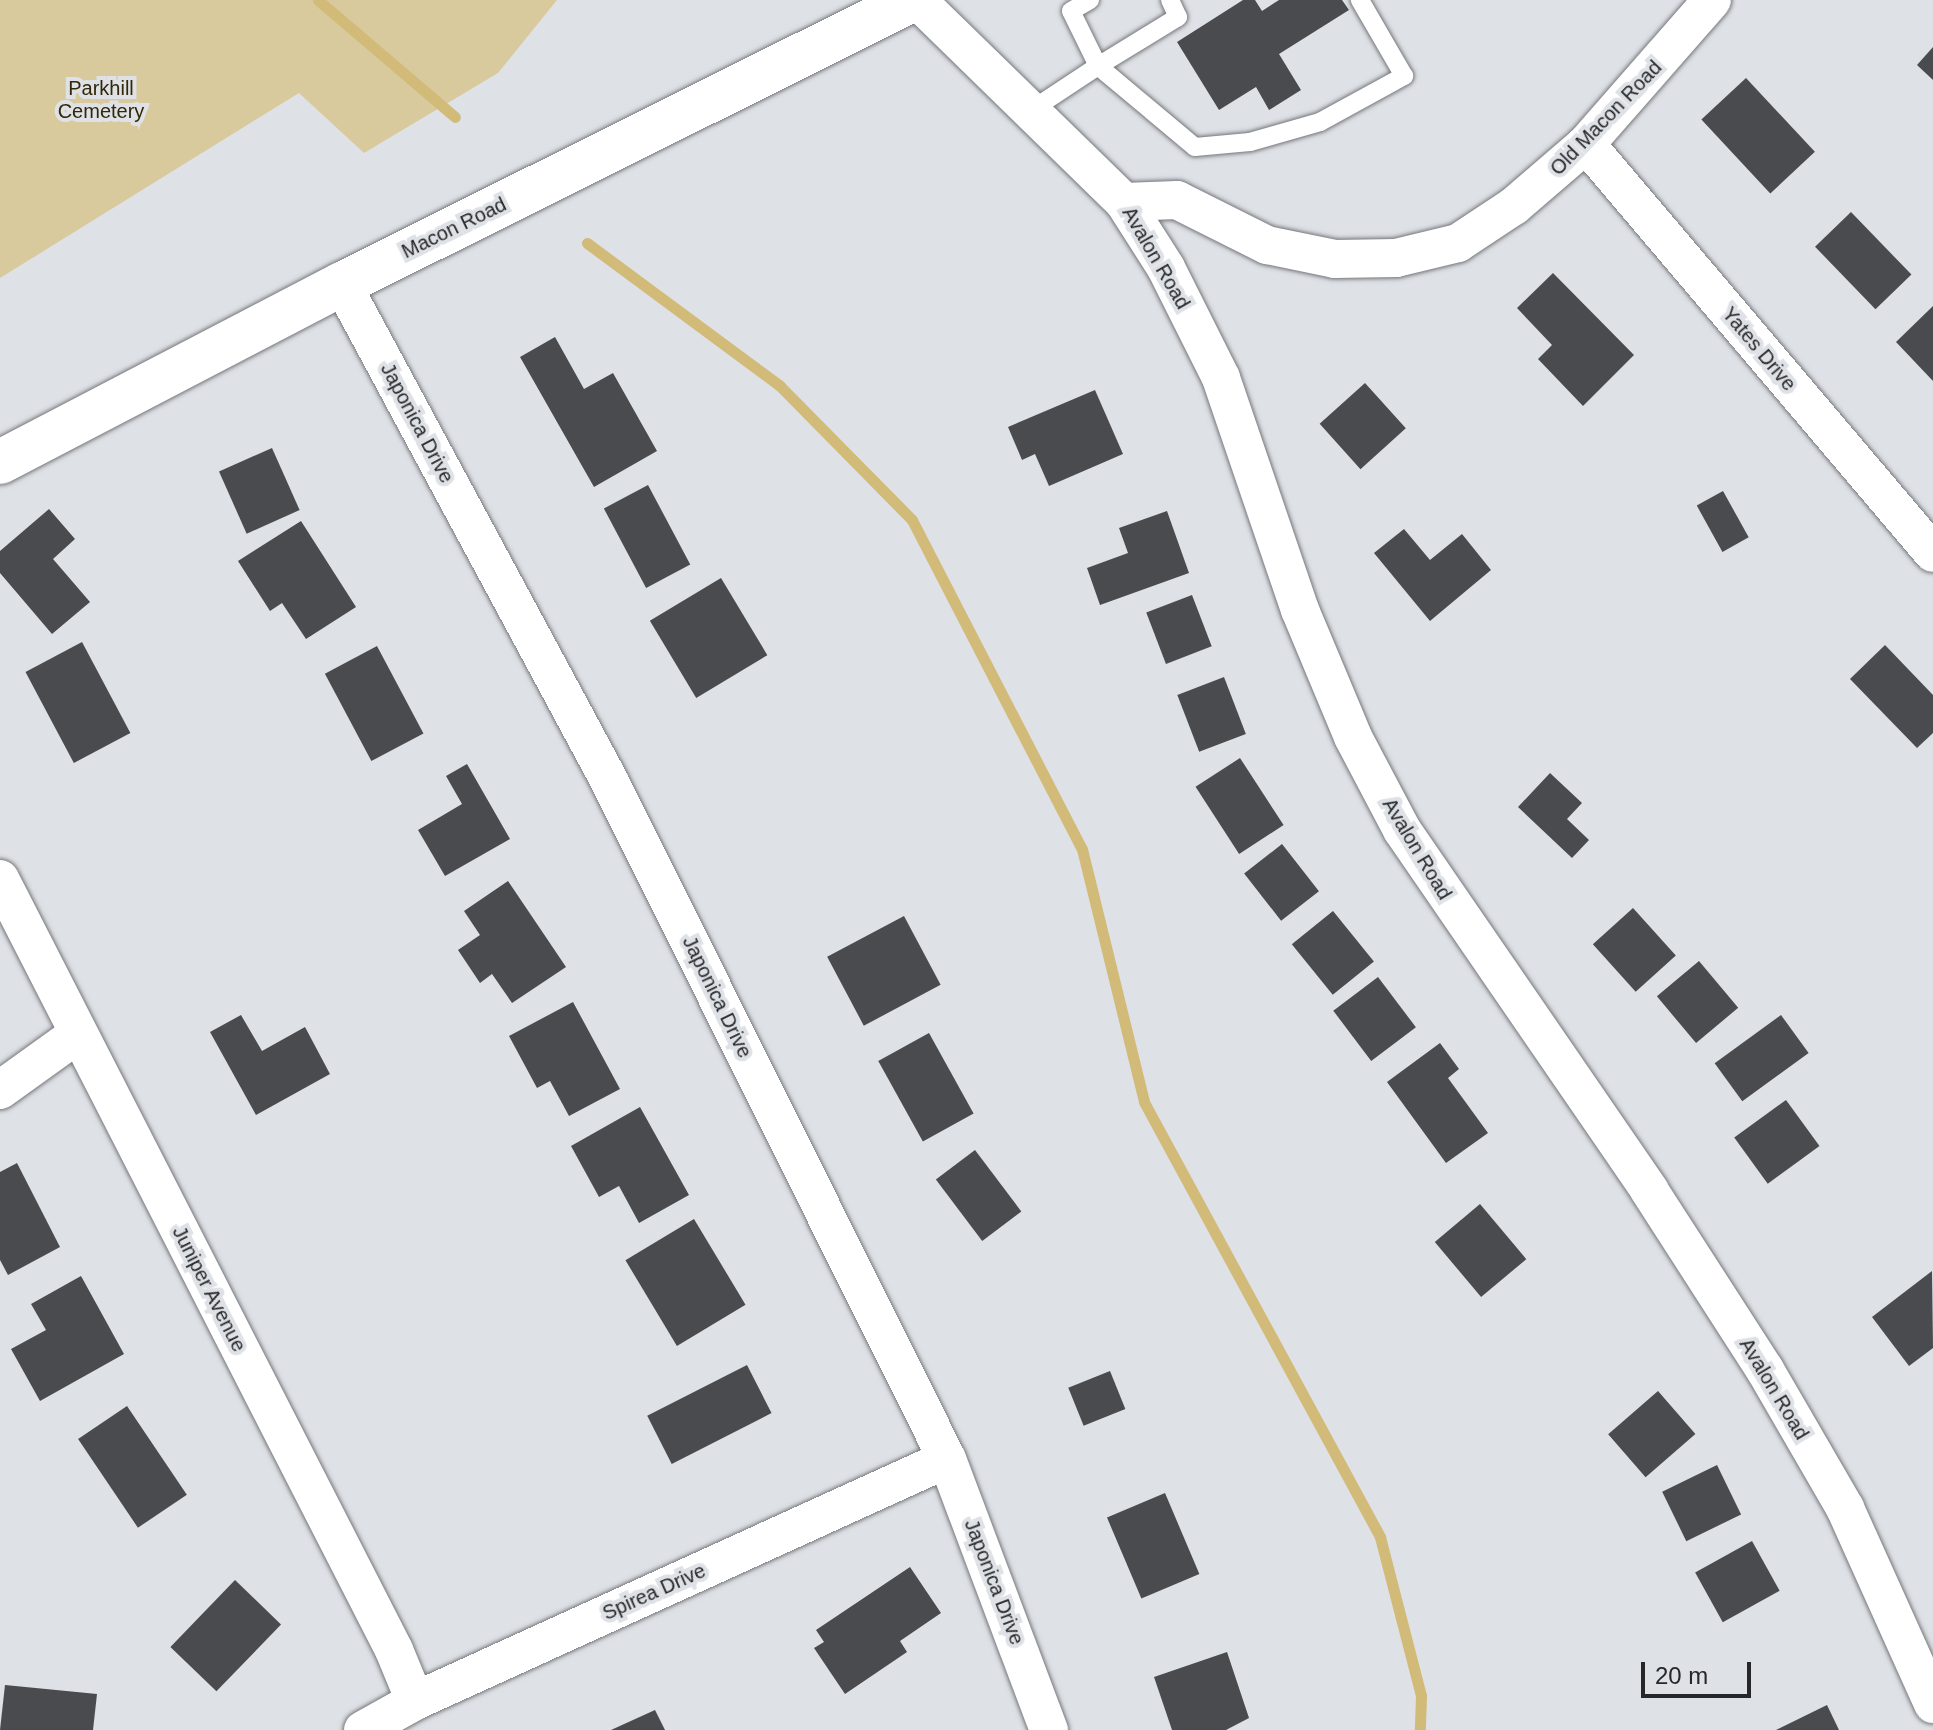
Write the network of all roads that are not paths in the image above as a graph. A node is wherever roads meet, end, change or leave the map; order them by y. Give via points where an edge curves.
1 (914, 0) edge
2 (1090, 0) edge
3 (1170, 0) edge
4 (1360, 0) edge
5 (1712, 0) edge
6 (1098, 66) junction
7 (1033, 109) junction
8 (1586, 144) junction
9 (1124, 202) junction
10 (342, 284) junction
11 (0, 462) edge
12 (1933, 553) edge
13 (0, 879) edge
14 (78, 1034) junction
15 (0, 1090) edge
16 (947, 1459) junction
17 (415, 1701) junction
18 (1933, 1704) edge
19 (363, 1730) edge
20 (1049, 1730) edge

1 - 7 street, Avalon Road
1 - 10 main road, Macon Road
2 - 6 lane via 1071,11
3 - 6 lane via 1178,17
4 - 6 lane via 1404,76 1320,122 1262,139 1195,147
5 - 8 street, Old Macon Road
6 - 7 lane
7 - 9 street, Avalon Road
8 - 9 street, Old Macon Road via 1514,206 1458,243 1396,258 1335,259 1267,245 1177,200
8 - 12 street, Yates Drive
9 - 18 street, Avalon Road via 1166,268 1221,378 1300,610 1353,737 1402,830 1649,1190 1765,1370 1845,1508
10 - 11 main road, Macon Road
10 - 16 street, Japonica Drive via 609,780
13 - 14 street, Juniper Avenue
14 - 15 street
14 - 17 street, Juniper Avenue via 394,1650
16 - 17 street, Spirea Drive
16 - 20 street, Japonica Drive
17 - 19 street, Spirea Drive

